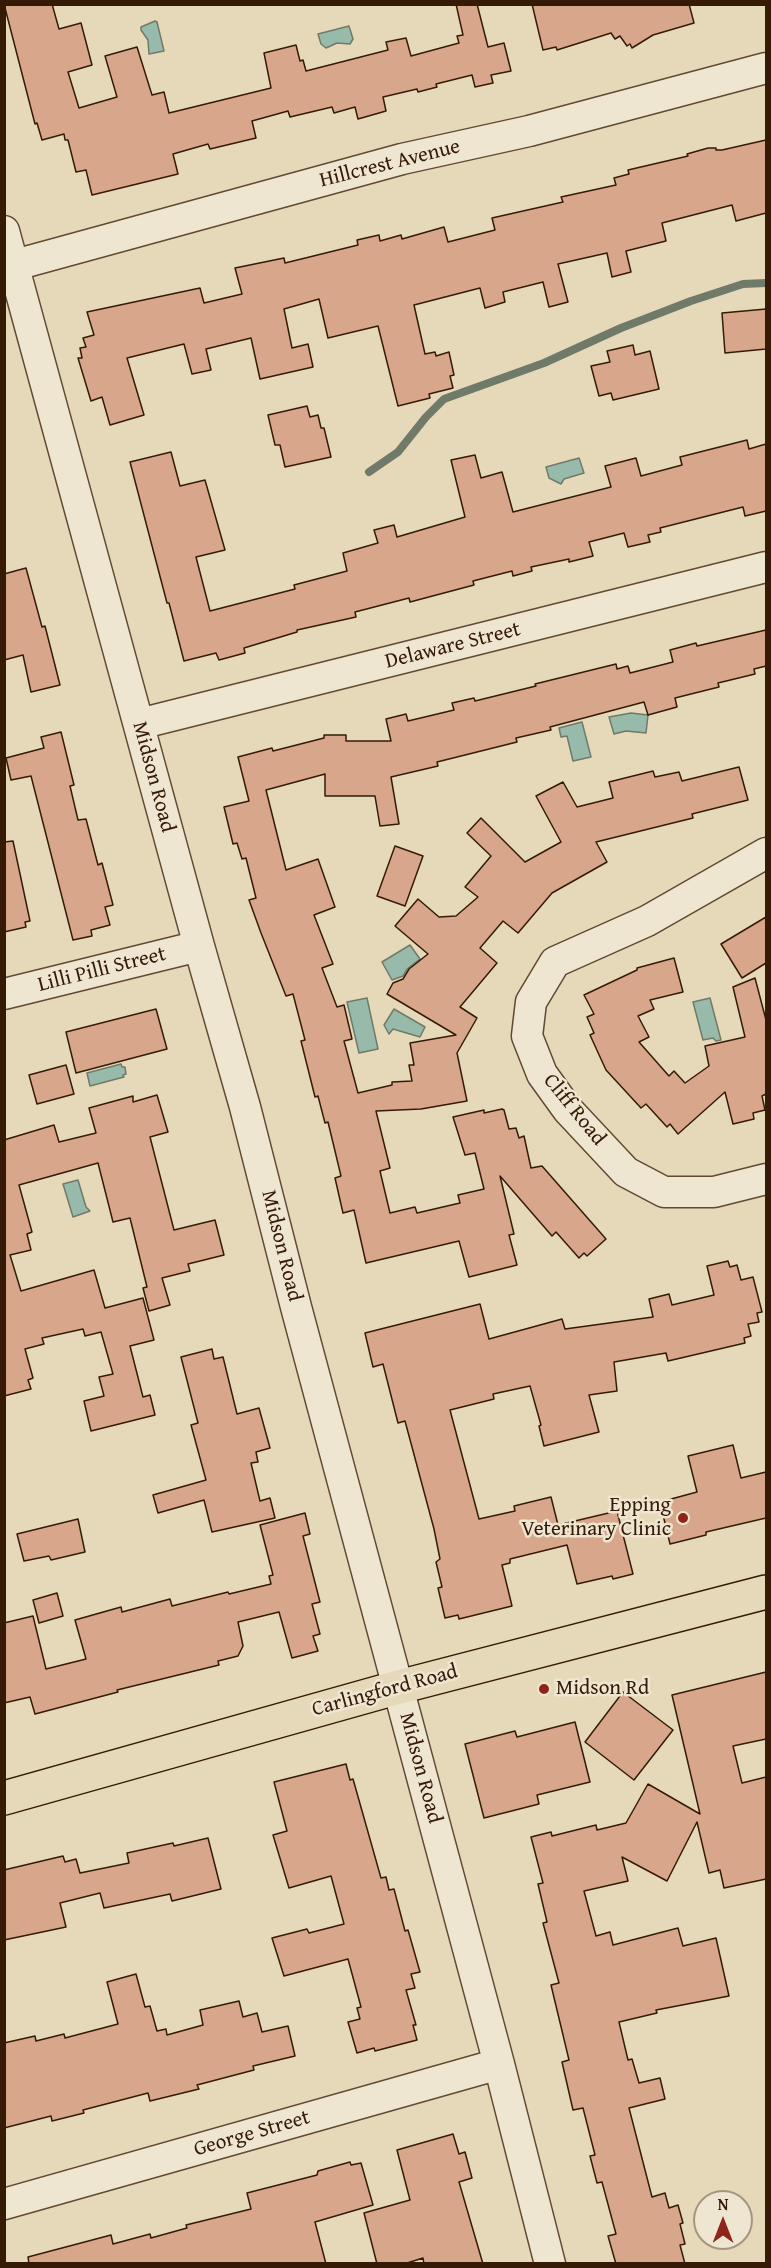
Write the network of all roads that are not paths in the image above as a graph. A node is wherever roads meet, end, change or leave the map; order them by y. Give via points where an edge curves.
1 (766, 68) edge
2 (4, 231) edge
3 (15, 265) junction
4 (15, 313) edge
5 (766, 567) edge
6 (139, 724) junction
7 (766, 853) edge
8 (198, 946) junction
9 (4, 994) edge
10 (766, 1179) edge
11 (766, 1592) edge
12 (399, 1687) junction
13 (4, 1797) edge
14 (499, 2064) junction
15 (4, 2204) edge
16 (550, 2264) edge

1 - 3 street, Hillcrest Avenue via 402,159
2 - 3 street, Midson Road
3 - 4 street, Midson Road
4 - 6 street, Midson Road
5 - 6 street, Delaware Street
6 - 8 street, Midson Road
7 - 10 street, Cliff Road via 647,921 555,962 531,1002 527,1036 542,1074 568,1110 626,1172 664,1192 714,1192
8 - 9 street, Lilli Pilli Street
8 - 12 street, Midson Road via 246,1107
11 - 12 main road, Carlingford Road
12 - 13 main road, Carlingford Road
12 - 14 street, Midson Road
14 - 15 street, George Street
14 - 16 street, Midson Road

